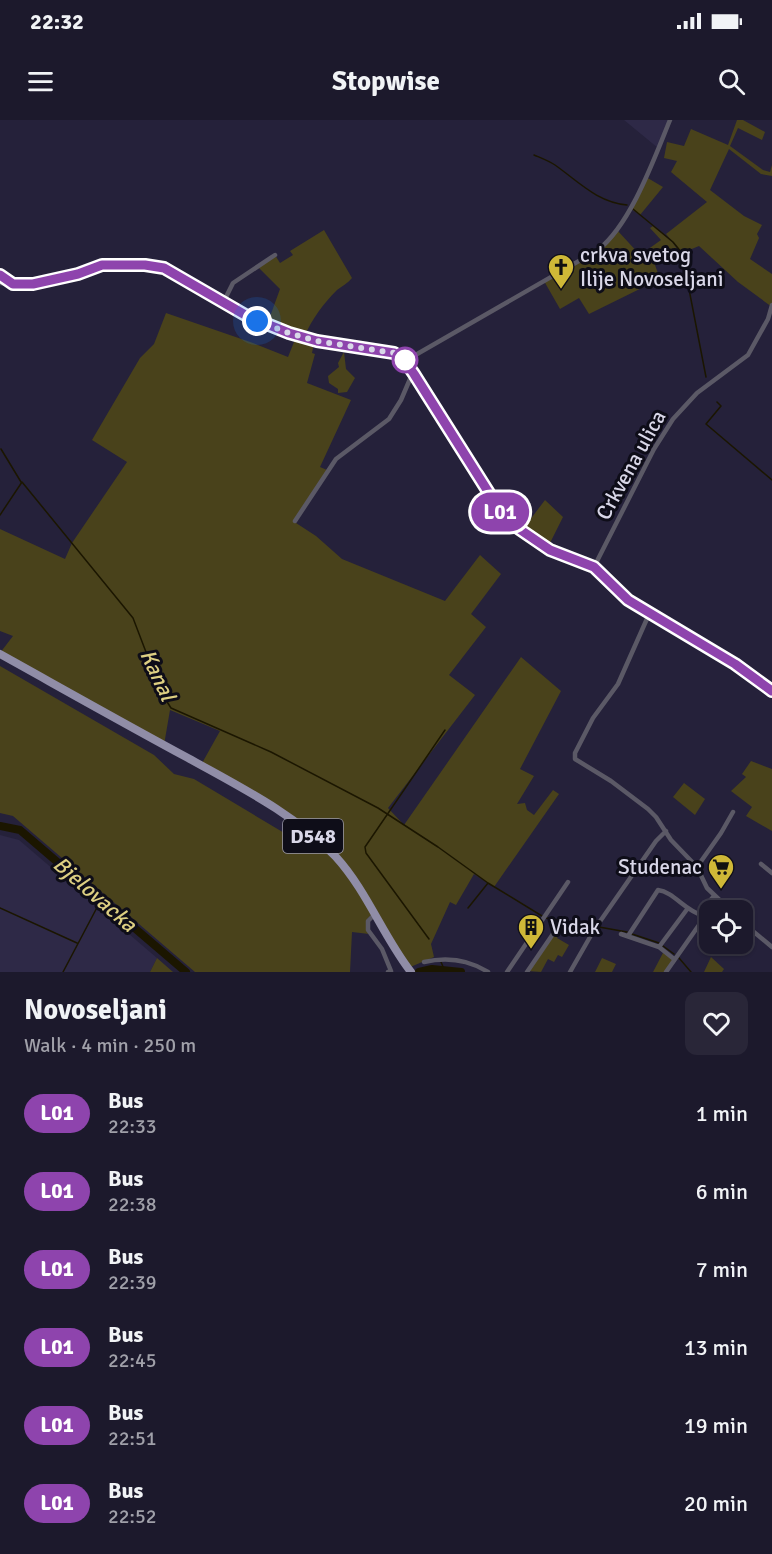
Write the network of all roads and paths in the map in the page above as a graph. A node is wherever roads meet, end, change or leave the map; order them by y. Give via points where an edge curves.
1 (670, 120) edge
2 (275, 255) dead end
3 (0, 275) edge
4 (0, 283) edge
5 (13, 284) junction
6 (223, 303) junction
7 (772, 305) edge
8 (770, 320) edge
9 (405, 361) junction
10 (414, 374) junction
11 (295, 521) dead end
12 (594, 567) junction
13 (650, 612) junction
14 (0, 654) edge
15 (772, 691) edge
16 (733, 812) dead end
17 (666, 831) junction
18 (761, 864) dead end
19 (697, 867) junction
20 (772, 873) edge
21 (568, 882) dead end
22 (714, 896) junction
23 (709, 900) edge
24 (719, 900) edge
25 (688, 908) junction
26 (375, 914) junction
27 (699, 914) edge
28 (699, 925) edge
29 (555, 931) dead end
30 (753, 931) edge
31 (621, 934) dead end
32 (628, 936) junction
33 (659, 947) junction
34 (772, 947) edge
35 (674, 959) junction
36 (424, 962) dead end
37 (409, 970) edge
38 (388, 972) edge
39 (488, 972) edge
40 (507, 972) edge
41 (527, 972) edge
42 (570, 972) edge
43 (666, 972) edge

1 - 9 street via 611,240
2 - 6 street via 233,284
3 - 5 main road
4 - 5 street
5 - 6 main road via 33,284 102,265 145,265 164,268
6 - 9 main road via 289,333 394,353
7 - 8 street, Crkvena ulica
8 - 12 street, Crkvena ulica via 748,355 697,393 673,419
9 - 10 main road
10 - 11 street via 389,419 336,459
10 - 12 main road via 506,520 550,550
12 - 13 main road via 628,600
13 - 15 main road
13 - 17 street via 618,684 593,718 575,759 647,808
14 - 26 main road, D548 via 291,818 337,858
16 - 19 street
17 - 19 street
17 - 42 street via 594,930
18 - 20 street
19 - 22 street
21 - 40 street
22 - 23 street
22 - 24 street
25 - 27 street
25 - 32 street via 661,889
25 - 33 street
26 - 37 main road, D548
26 - 38 street via 368,921 368,930 385,955 391,971
28 - 35 street
29 - 41 street
30 - 34 street
31 - 32 street
32 - 33 street
33 - 35 street
35 - 43 street
36 - 39 street via 448,959

